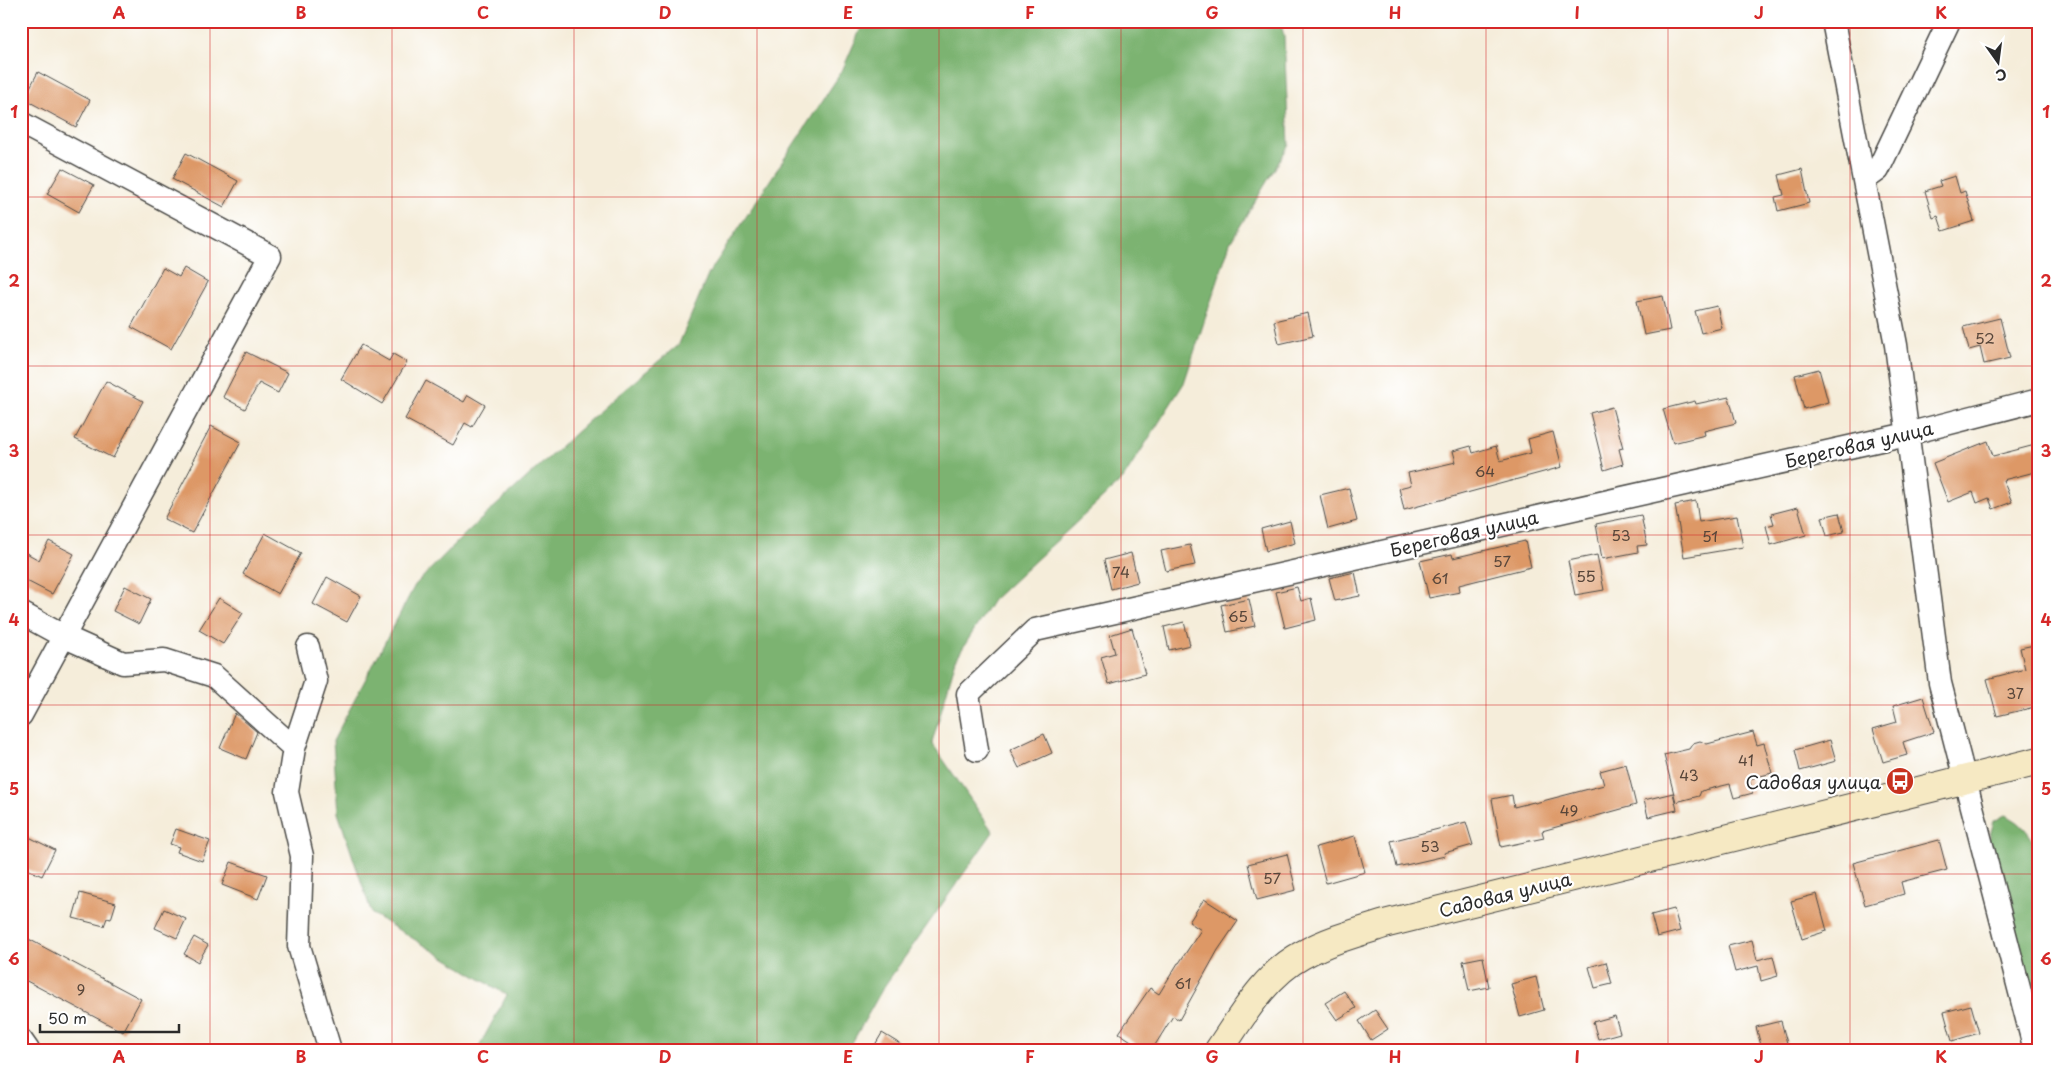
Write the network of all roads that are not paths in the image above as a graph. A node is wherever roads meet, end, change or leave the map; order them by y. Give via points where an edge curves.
1 (1833, 21) edge
2 (1949, 21) edge
3 (21, 123) edge
4 (1864, 180) junction
5 (2039, 400) edge
6 (1907, 434) junction
7 (21, 613) edge
8 (63, 636) junction
9 (308, 647) dead end
10 (21, 715) edge
11 (294, 748) junction
12 (977, 750) dead end
13 (2039, 761) edge
14 (1964, 780) junction
15 (21, 1040) edge
16 (28, 1050) edge
17 (330, 1050) edge
18 (1219, 1050) edge
19 (2035, 1050) edge

1 - 4 street
2 - 4 street via 1878,170
3 - 8 street via 270,256
4 - 6 street via 1896,345
5 - 6 street, Береговая улица
6 - 12 street, Береговая улица via 1035,630 968,694
6 - 14 street via 1940,683
7 - 8 street
8 - 10 street
8 - 11 street via 123,663 164,660 214,676
9 - 11 street via 316,682
11 - 17 street via 287,792 302,856 298,946
13 - 14 street, Садовая улица
14 - 18 street, Садовая улица via 1388,923 1334,940 1300,956 1271,979
14 - 19 street
15 - 16 street

